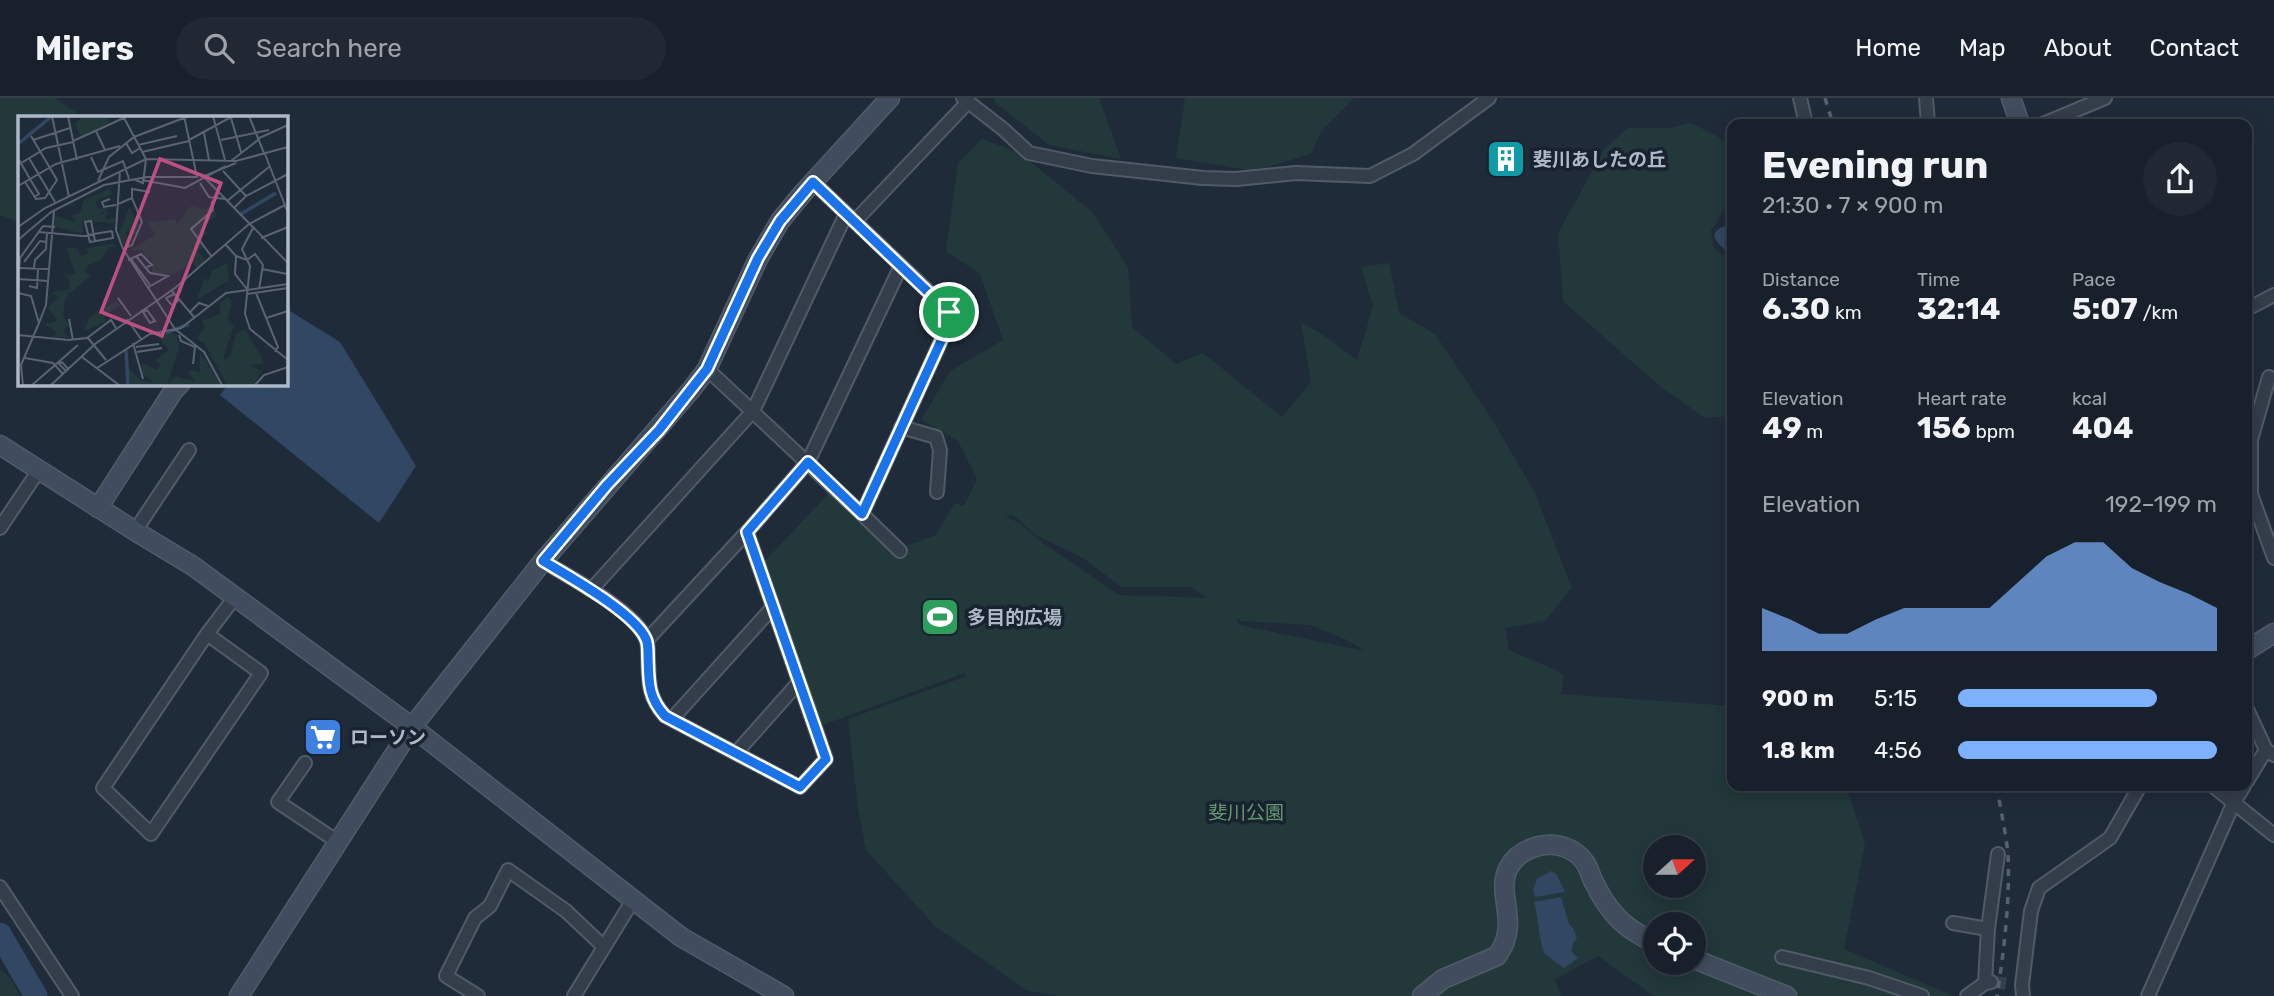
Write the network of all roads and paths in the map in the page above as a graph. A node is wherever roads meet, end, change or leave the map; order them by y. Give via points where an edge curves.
1 (890, 98) edge
2 (1489, 98) edge
3 (1800, 98) edge
4 (1926, 98) edge
5 (2011, 98) edge
6 (2105, 98) edge
7 (965, 100) edge
8 (1805, 119) edge
9 (1928, 119) edge
10 (2018, 119) edge
11 (2055, 119) edge
12 (813, 182) junction
13 (851, 217) junction
14 (901, 266) junction
15 (2274, 295) edge
16 (2252, 306) edge
17 (707, 369) junction
18 (2269, 377) dead end
19 (179, 385) edge
20 (753, 411) junction
21 (2252, 417) edge
22 (901, 427) junction
23 (0, 445) edge
24 (189, 450) dead end
25 (808, 462) junction
26 (39, 470) junction
27 (937, 492) dead end
28 (2252, 497) edge
29 (98, 508) junction
30 (862, 514) junction
31 (0, 528) edge
32 (135, 531) junction
33 (747, 532) junction
34 (900, 551) dead end
35 (2274, 558) edge
36 (543, 561) junction
37 (591, 590) junction
38 (235, 597) junction
39 (773, 607) junction
40 (2274, 633) edge
41 (207, 634) junction
42 (647, 640) junction
43 (2252, 647) edge
44 (799, 681) junction
45 (672, 719) junction
46 (2252, 719) edge
47 (412, 727) junction
48 (736, 753) junction
49 (2270, 753) edge
50 (305, 763) dead end
51 (2252, 775) edge
52 (2137, 791) edge
53 (2220, 791) edge
54 (2241, 791) edge
55 (2234, 802) junction
56 (2274, 835) edge
57 (338, 842) junction
58 (1998, 854) dead end
59 (0, 887) edge
60 (633, 900) junction
61 (1954, 923) dead end
62 (1988, 929) junction
63 (1643, 936) edge
64 (604, 947) junction
65 (1782, 957) dead end
66 (1706, 964) edge
67 (2008, 984) tunnel mouth
68 (2023, 990) edge
69 (72, 996) edge
70 (239, 996) edge
71 (478, 996) edge
72 (574, 996) edge
73 (784, 996) edge
74 (1422, 996) edge
75 (1787, 996) edge
76 (1922, 996) edge
77 (1967, 996) edge
78 (2148, 996) edge

1 - 12 street
2 - 7 street via 1413,154 1370,176 1296,173 1236,179 1092,166 1029,153
3 - 8 street
4 - 9 street
5 - 10 street
6 - 11 street
7 - 13 street
12 - 13 street
12 - 17 street via 780,221 758,258
13 - 14 street
13 - 20 street
14 - 22 street via 951,319
14 - 25 street
15 - 16 street
17 - 20 street
17 - 36 street
18 - 21 street
19 - 29 street
20 - 25 street
20 - 37 street
22 - 27 street via 936,437 940,450
22 - 30 street
23 - 26 street
24 - 32 street
25 - 30 street
25 - 33 street
26 - 29 street
26 - 31 street
28 - 35 street
29 - 32 street
30 - 34 street
32 - 38 street
33 - 39 street
33 - 42 street
36 - 37 street
36 - 47 street
37 - 42 street via 625,614
38 - 41 street
38 - 47 street
39 - 44 street
39 - 45 street
40 - 43 street
41 - 41 street via 103,788 151,834 261,673
42 - 45 street via 649,689 655,705
44 - 48 street
44 - 48 street via 826,759 800,787
45 - 48 street
46 - 49 street
47 - 57 street
47 - 60 street
49 - 51 street
50 - 57 street via 278,802
52 - 68 street via 2110,838 2039,888 2031,911
53 - 55 street
54 - 55 street
55 - 56 street
55 - 78 street
57 - 70 street
58 - 62 street
59 - 69 street
60 - 64 street
60 - 73 street via 681,937
61 - 62 street
62 - 77 street via 1989,983
63 - 74 street via 1616,917 1576,852 1560,845 1542,845 1522,853 1509,868 1505,886 1508,934 1497,956 1443,979
64 - 71 street via 566,911 508,870 491,906 475,918 446,976
64 - 72 street
65 - 76 street
66 - 75 street
67 - 68 street

